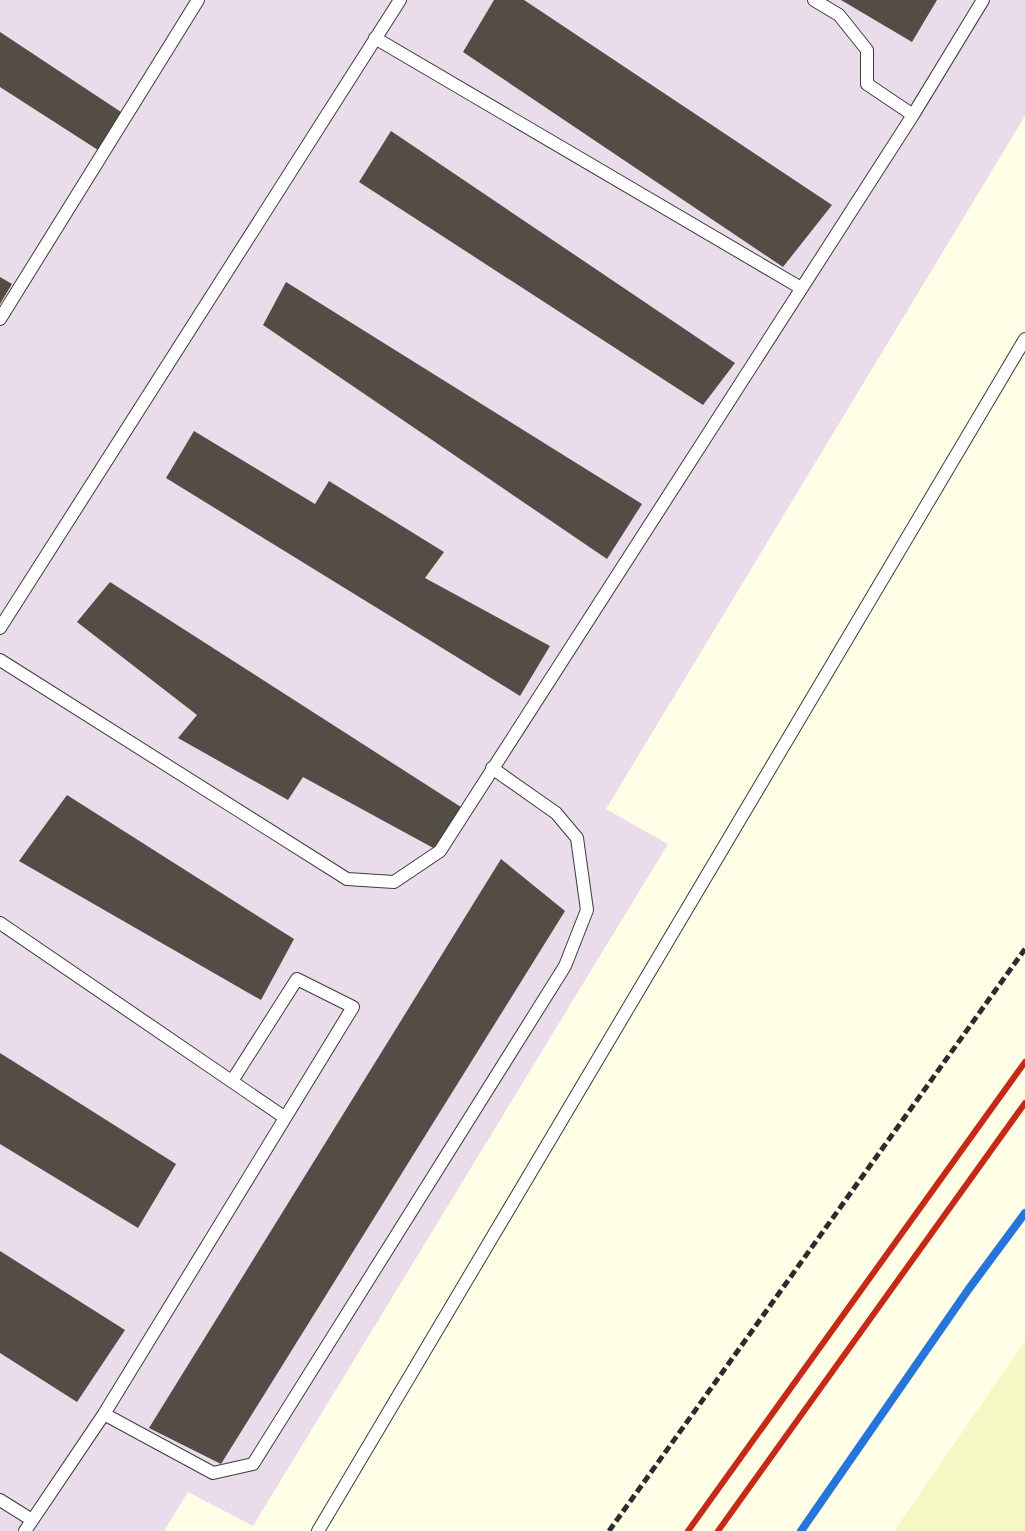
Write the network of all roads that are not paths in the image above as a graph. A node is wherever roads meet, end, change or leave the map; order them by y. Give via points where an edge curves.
1 (198, 0) edge
2 (400, 0) edge
3 (814, 0) edge
4 (983, 0) edge
5 (375, 38) junction
6 (913, 115) junction
7 (801, 288) junction
8 (0, 319) edge
9 (1025, 339) edge
10 (0, 628) edge
11 (0, 660) edge
12 (492, 768) junction
13 (0, 923) edge
14 (232, 1081) junction
15 (284, 1117) junction
16 (104, 1414) junction
17 (0, 1500) edge
18 (29, 1526) edge
19 (318, 1531) edge

1 - 8 lane
2 - 5 lane
3 - 6 lane via 839,15 867,50 867,84
4 - 6 lane
5 - 7 lane
5 - 10 lane
6 - 7 lane
7 - 12 lane
9 - 19 lane
11 - 12 lane via 347,879 394,882 440,851
12 - 16 lane via 556,813 577,838 587,910 565,966 253,1464 213,1473
13 - 14 lane
14 - 15 lane
14 - 15 lane via 297,979 353,1007
15 - 16 lane
16 - 18 lane
17 - 18 lane

